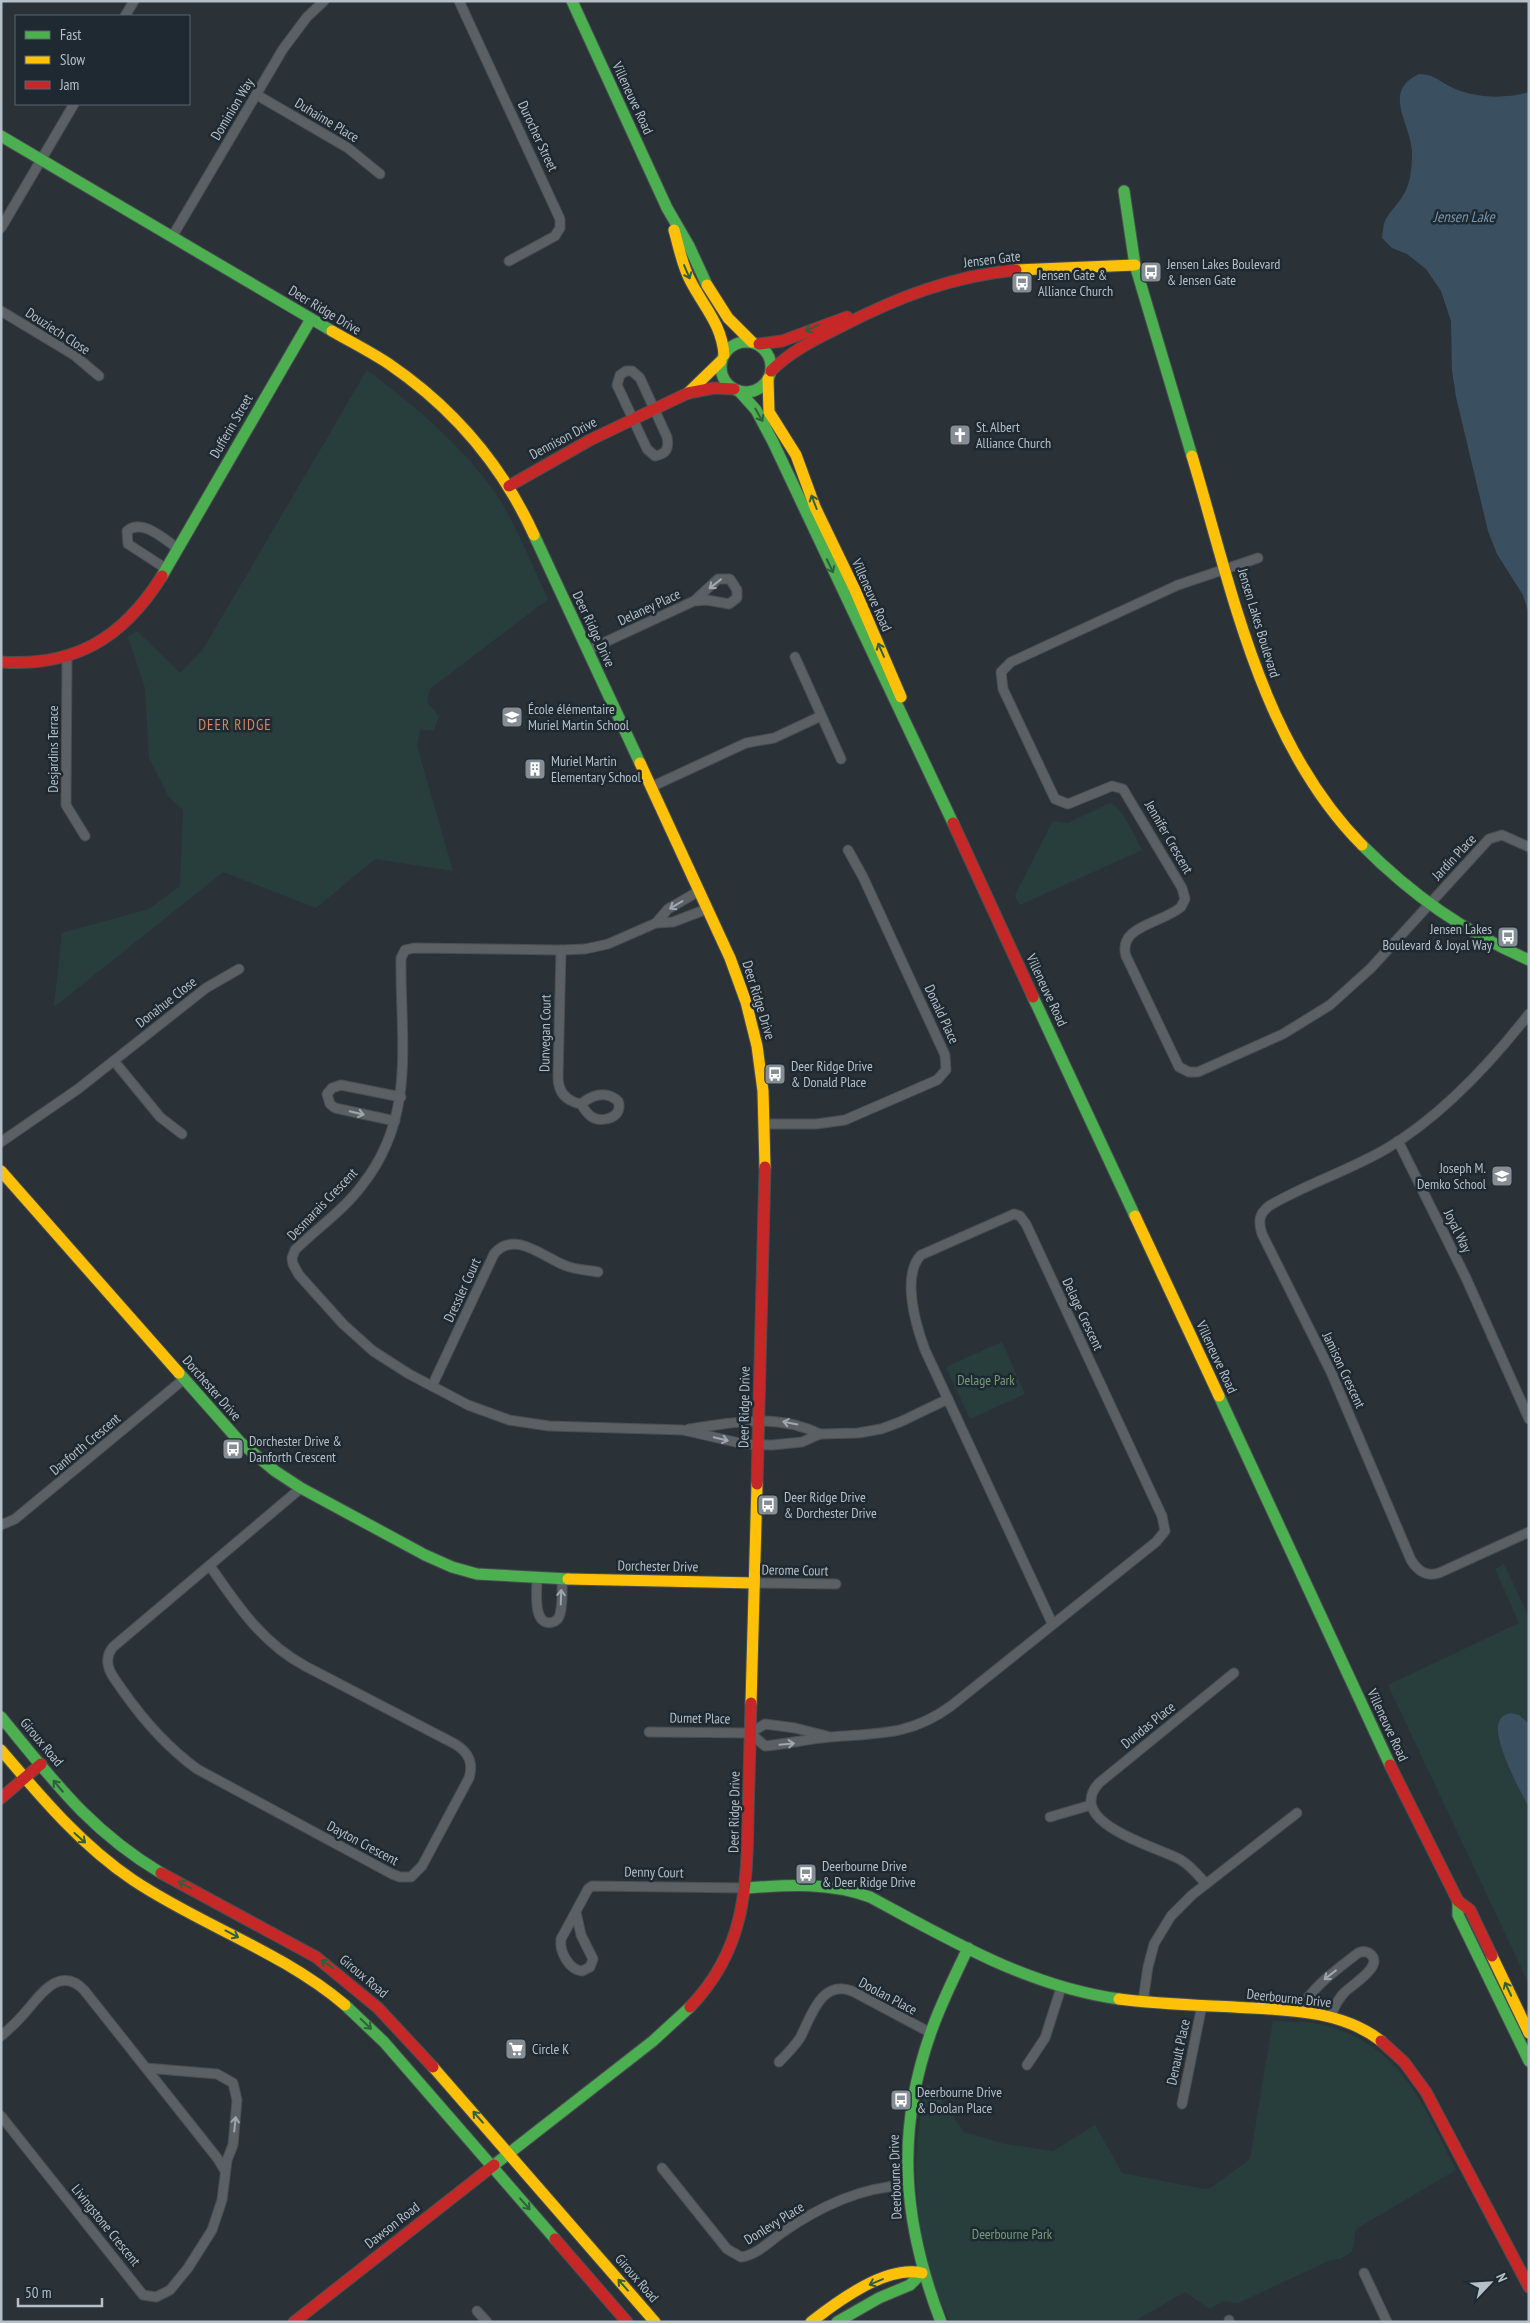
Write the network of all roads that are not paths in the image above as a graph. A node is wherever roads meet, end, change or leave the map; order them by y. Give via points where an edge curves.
1 (134, 1) edge
2 (324, 1) edge
3 (459, 1) edge
4 (572, 1) edge
5 (127, 15) edge
6 (257, 94) junction
7 (73, 105) edge
8 (1, 136) edge
9 (41, 159) junction
10 (380, 174) dead end
11 (1124, 191) dead end
12 (668, 208) junction
13 (1, 228) edge
14 (172, 236) junction
15 (509, 261) dead end
16 (1136, 265) junction
17 (1, 311) edge
18 (859, 315) junction
19 (311, 319) junction
20 (755, 343) junction
21 (722, 358) junction
22 (770, 375) junction
23 (99, 376) dead end
24 (737, 390) junction
25 (688, 393) junction
26 (654, 409) junction
27 (633, 419) junction
28 (509, 486) junction
29 (178, 548) junction
30 (1258, 558) dead end
31 (1226, 567) junction
32 (165, 568) junction
33 (694, 601) junction
34 (588, 650) junction
35 (66, 657) junction
36 (795, 658) dead end
37 (1, 662) edge
38 (821, 716) junction
39 (841, 759) dead end
40 (651, 786) junction
41 (953, 824) junction
42 (85, 836) dead end
43 (1529, 847) edge
44 (848, 850) dead end
45 (699, 891) junction
46 (1429, 903) junction
47 (707, 909) junction
48 (656, 923) junction
49 (562, 950) junction
50 (1529, 960) edge
51 (239, 969) dead end
52 (1529, 1014) edge
53 (114, 1061) junction
54 (401, 1097) junction
55 (581, 1104) dead end
56 (395, 1121) junction
57 (766, 1124) junction
58 (182, 1134) dead end
59 (1398, 1141) junction
60 (1, 1142) edge
61 (1, 1171) edge
62 (598, 1272) dead end
63 (184, 1379) junction
64 (432, 1386) junction
65 (948, 1399) junction
66 (1529, 1419) edge
67 (758, 1420) junction
68 (683, 1430) junction
69 (820, 1434) junction
70 (758, 1444) junction
71 (301, 1488) junction
72 (1, 1525) edge
73 (1529, 1532) edge
74 (210, 1566) junction
75 (537, 1578) junction
76 (562, 1579) junction
77 (754, 1583) junction
78 (836, 1584) dead end
79 (1052, 1623) junction
80 (1234, 1673) dead end
81 (1, 1717) edge
82 (649, 1732) dead end
83 (750, 1733) junction
84 (829, 1737) junction
85 (1, 1750) edge
86 (41, 1764) junction
87 (25, 1778) junction
88 (1, 1798) edge
89 (1091, 1805) junction
90 (1298, 1812) dead end
91 (1050, 1818) dead end
92 (1206, 1884) junction
93 (746, 1888) junction
94 (1458, 1901) junction
95 (576, 1912) junction
96 (968, 1948) junction
97 (1061, 1988) junction
98 (1143, 2001) junction
99 (1202, 2006) junction
100 (1298, 2012) junction
101 (1330, 2016) junction
102 (931, 2033) junction
103 (1529, 2033) edge
104 (1, 2036) edge
105 (1529, 2061) edge
106 (779, 2062) dead end
107 (1027, 2065) dead end
108 (146, 2068) junction
109 (1182, 2104) dead end
110 (1, 2116) edge
111 (510, 2154) junction
112 (493, 2167) junction
113 (662, 2168) dead end
114 (226, 2172) junction
115 (907, 2185) junction
116 (922, 2273) junction
117 (1364, 2274) dead end
118 (1529, 2287) edge
119 (477, 2311) dead end
120 (294, 2322) edge
121 (487, 2322) edge
122 (626, 2322) edge
123 (655, 2322) edge
124 (811, 2322) edge
125 (837, 2322) edge
126 (942, 2322) edge
127 (1387, 2322) edge

1 - 5 street
2 - 6 street, Dominion Way via 295,32
3 - 15 street, Durocher Street via 560,219 560,228 555,236
4 - 12 street, Villeneuve Road
6 - 10 street, Duhaime Place via 348,148
6 - 14 street, Dominion Way
7 - 9 street
8 - 9 street, Deer Ridge Drive
9 - 13 street
9 - 14 street, Deer Ridge Drive
11 - 16 street, Jensen Lakes Boulevard
12 - 20 street, Villeneuve Road via 711,293 728,318
12 -> 21 street, Villeneuve Road via 690,280 721,330
14 - 19 street, Deer Ridge Drive
16 - 18 street, Jensen Gate via 1006,272 959,278 908,293
16 - 31 street, Jensen Lakes Boulevard
17 - 23 street, Douziech Close via 74,355
18 -> 20 street, Jensen Gate via 821,324 784,342
18 - 22 street, Jensen Gate via 795,349
19 - 28 street, Deer Ridge Drive via 388,364 434,399 482,448
19 - 29 street, Dufferin Street
20 - 21 street via 735,343
20 - 22 street via 769,356
21 - 24 street via 722,374
21 - 25 street, Dennison Drive
22 - 24 street via 753,391
41 -> 22 street, Villeneuve Road via 800,466 769,412 766,391
24 - 25 street, Dennison Drive via 714,388
24 -> 41 street, Villeneuve Road via 752,404 764,424
25 - 26 street, Dennison Drive
26 - 27 street, Dennison Drive
26 - 27 street via 669,446 661,455 655,456 647,449
26 - 27 street via 640,378 632,371 626,371 620,375 617,385
27 - 28 street, Dennison Drive
28 - 34 street, Deer Ridge Drive
29 - 32 street, Dufferin Street
29 - 32 street via 144,526 135,526 127,531 126,540 131,547
30 - 31 street
31 - 46 street, Jensen Lakes Boulevard via 1266,696 1284,736 1339,819 1393,874
31 - 46 street, Jennifer Crescent via 1178,585 1011,662 1003,668 1000,678 1055,799 1068,804 1112,786 1123,788 1182,888 1185,899 1181,907 1133,932 1124,946 1176,1062 1184,1070 1198,1072 1310,1019 1364,976
32 - 35 street, Dufferin Street via 144,601 124,624 95,644
33 -> 33 street, Delaney Place via 729,604 737,598 737,590 730,579 722,578
33 - 34 street, Delaney Place
34 - 40 street, Deer Ridge Drive
35 - 37 street, Dufferin Street via 30,663
35 - 42 street, Desjardins Terrace via 66,806
36 - 38 street
38 - 39 street
38 - 40 street via 774,738 750,742
40 - 45 street, Deer Ridge Drive
41 - 94 street, Villeneuve Road via 1404,1794
43 - 46 street, Jardin Place via 1502,834 1489,839
44 - 57 street, Donald Place via 946,1054 946,1070 937,1080 845,1120 816,1124
45 - 47 street, Deer Ridge Drive
45 -> 48 street, Desmarais Crescent via 668,909
46 - 50 street, Jensen Lakes Boulevard via 1472,933
47 - 48 street, Desmarais Crescent via 673,922
47 - 57 street, Deer Ridge Drive via 752,1017 763,1075
48 - 49 street, Desmarais Crescent via 608,944
49 - 54 street, Desmarais Crescent via 405,950 401,958
49 - 55 street, Dunvegan Court via 558,1083 567,1099
51 - 53 street, Donahue Close via 206,988
52 - 59 street via 1464,1087
53 - 58 street via 160,1117
53 - 60 street, Donahue Close
54 - 56 street, Desmarais Crescent
54 -> 56 street via 341,1085 327,1094 335,1108
56 - 64 street, Desmarais Crescent via 380,1159 363,1185 295,1250 292,1258 299,1275 357,1338 394,1365
57 - 67 street, Deer Ridge Drive
59 - 66 street, Joyal Way via 1466,1278
59 - 73 street, Jamison Crescent via 1269,1206 1261,1213 1260,1227 1330,1372 1418,1570 1439,1573
61 - 63 street, Dorchester Drive
62 - 64 street, Dressler Court via 563,1265 520,1244 511,1243 500,1248 494,1254
63 - 71 street, Dorchester Drive via 250,1452
63 - 72 street, Danforth Crescent via 16,1519
64 - 68 street, Desmarais Crescent via 509,1420 549,1426
65 - 69 street via 886,1427 858,1433
65 - 79 street, Delage Crescent
65 - 79 street, Delage Crescent via 916,1323 912,1290 914,1265 926,1252 1005,1216 1018,1214 1026,1224 1165,1526 1160,1538
67 - 68 street, Desmarais Crescent
69 -> 67 street via 804,1426
67 - 70 street, Deer Ridge Drive
68 -> 70 street, Desmarais Crescent via 744,1444
69 - 70 street via 802,1442
70 - 77 street, Deer Ridge Drive
71 - 74 street, Dayton Crescent
71 - 75 street, Dorchester Drive via 446,1565 488,1575
74 - 74 street, Dayton Crescent via 113,1646 108,1658 112,1675 151,1728 197,1768 392,1874 411,1877 422,1866 469,1778 471,1763 468,1755 455,1744 283,1653 250,1622
75 - 76 street, Dorchester Drive
75 -> 76 street via 538,1614 549,1623 560,1616
76 - 77 street, Dorchester Drive
77 - 78 street, Derome Court
77 - 83 street, Deer Ridge Drive
79 - 84 street, Delage Crescent via 934,1717 894,1732
80 - 89 street, Dundas Place via 1099,1783 1091,1795
81 - 86 street, Giroux Road
82 - 83 street, Dumet Place
83 - 84 street, Delage Crescent via 765,1724
83 -> 84 street, Delage Crescent via 765,1746
83 - 93 street, Deer Ridge Drive
85 - 87 street
86 - 87 street
111 -> 86 street, Giroux Road via 399,2027 355,1985 295,1944 124,1850 87,1818
87 - 88 street
87 -> 112 street via 71,1830 133,1880 278,1958 339,1999 384,2042
89 - 91 street
89 - 92 street via 1109,1826 1133,1840 1180,1859
90 - 92 street
92 - 98 street via 1176,1910 1159,1934 1148,1967
93 - 95 street, Denny Court via 597,1885 588,1889
93 - 96 street, Deerbourne Drive via 818,1884 843,1887 870,1897
93 - 111 street, Deer Ridge Drive via 731,1947 703,1994 668,2027
103 -> 94 street, Villeneuve Road via 1470,1910
94 - 105 street, Villeneuve Road via 1458,1915
95 - 95 street, Denny Court via 561,1939 560,1949 576,1970 582,1971 590,1967 593,1959 581,1935
96 - 97 street, Deerbourne Drive via 1010,1969
96 - 102 street, Deerbourne Drive
97 - 98 street, Deerbourne Drive
97 - 107 street via 1045,2038
98 - 99 street, Deerbourne Drive
99 - 100 street, Deerbourne Drive
99 - 109 street, Denault Place
100 - 101 street, Deerbourne Drive
101 -> 100 street via 1343,1994 1372,1967 1374,1960 1365,1951 1319,1983
101 - 118 street, Deerbourne Drive via 1376,2036 1415,2073
102 - 106 street, Doolan Place via 852,1991 832,1990 819,2000 799,2039
102 - 115 street, Deerbourne Drive via 911,2109 906,2148
104 - 108 street via 50,1985 70,1980 84,1990
108 - 114 street
114 -> 108 street, Livingstone Crescent via 233,2145 237,2100 233,2083 217,2074
110 - 114 street, Livingstone Crescent via 144,2295 149,2297 161,2296 170,2290 206,2241 222,2200
111 - 112 street, Dawson Road
123 -> 111 street, Giroux Road
112 - 120 street, Dawson Road
112 -> 122 street
113 - 115 street, Donlevy Place via 727,2249 740,2257 753,2254 797,2223 845,2198 879,2187
115 - 116 street, Deerbourne Drive via 911,2226
116 -> 124 street via 906,2271 866,2287
116 - 125 street via 910,2285
116 - 126 street, Deerbourne Drive
117 - 127 street
119 - 121 street

